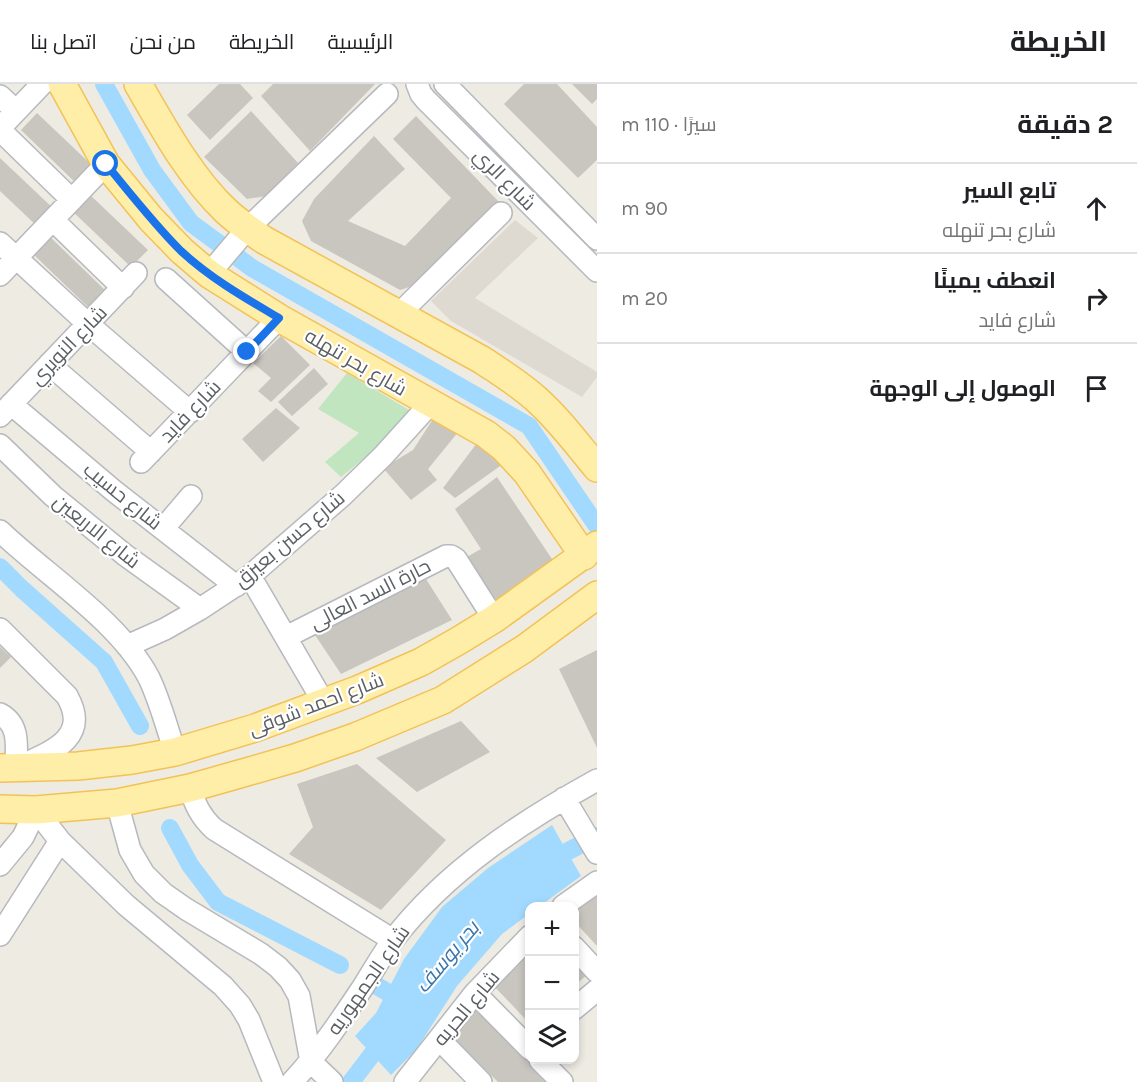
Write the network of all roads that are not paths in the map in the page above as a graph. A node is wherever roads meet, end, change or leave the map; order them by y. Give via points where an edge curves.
1 (42, 84) edge
2 (62, 84) edge
3 (138, 84) edge
4 (417, 84) edge
5 (445, 84) edge
6 (387, 94) dead end
7 (0, 96) edge
8 (16, 111) junction
9 (0, 129) edge
10 (106, 164) junction
11 (72, 200) junction
12 (501, 213) dead end
13 (53, 220) junction
14 (580, 221) junction
15 (243, 233) junction
16 (564, 237) junction
17 (597, 239) edge
18 (0, 243) edge
19 (17, 258) junction
20 (214, 267) junction
21 (597, 271) edge
22 (0, 275) edge
23 (166, 279) dead end
24 (399, 314) junction
25 (279, 318) junction
26 (88, 324) junction
27 (247, 352) junction
28 (49, 364) junction
29 (430, 404) junction
30 (5, 410) edge
31 (190, 412) junction
32 (0, 445) edge
33 (597, 468) edge
34 (191, 496) dead end
35 (163, 529) junction
36 (0, 531) edge
37 (590, 551) edge
38 (243, 581) junction
39 (595, 601) edge
40 (200, 609) junction
41 (494, 619) junction
42 (0, 629) edge
43 (286, 637) junction
44 (127, 646) junction
45 (421, 662) junction
46 (389, 677) junction
47 (443, 700) junction
48 (324, 703) junction
49 (0, 714) edge
50 (404, 716) junction
51 (175, 752) junction
52 (8, 768) edge
53 (597, 780) edge
54 (190, 788) junction
55 (564, 798) junction
56 (117, 803) junction
57 (0, 809) edge
58 (36, 810) junction
59 (60, 841) junction
60 (597, 852) edge
61 (0, 865) edge
62 (597, 882) edge
63 (569, 902) edge
64 (0, 935) edge
65 (393, 940) junction
66 (525, 941) edge
67 (579, 952) edge
68 (597, 972) edge
69 (597, 990) edge
70 (475, 993) junction
71 (579, 1005) edge
72 (439, 1039) junction
73 (525, 1044) edge
74 (310, 1062) junction
75 (545, 1064) edge
76 (273, 1082) edge
77 (291, 1082) edge
78 (332, 1082) edge
79 (405, 1082) edge
80 (481, 1082) edge
81 (562, 1082) edge

1 - 8 street
2 - 10 main road, شارع بحر تنهله
3 - 15 main road via 198,178
4 - 16 street, شارع الري via 426,100
5 - 14 street, شارع الري
6 - 15 street
7 - 8 street
8 - 9 street
9 - 11 street
10 - 11 street
10 - 20 main road, شارع بحر تنهله via 182,251
11 - 13 street
12 - 24 street
13 - 19 street
13 - 26 street, شارع النويري via 129,280
14 - 16 street
14 - 17 street, شارع الري
15 - 20 street
15 - 24 main road via 264,240
16 - 21 street, شارع الري
18 - 19 street
19 - 22 street
19 - 26 street
20 - 25 main road, شارع بحر تنهله
23 - 27 street
24 - 33 main road via 516,382 537,399
25 - 27 street, شارع فايد
25 - 29 main road, شارع بحر تنهله
26 - 28 street, شارع النويري
26 - 31 street
27 - 31 street, شارع فايد
28 - 30 street, شارع النويري
28 - 31 street, شارع فايد via 146,457
29 - 37 main road, شارع بحر تنهله via 486,434 510,454
29 - 38 street, شارع حسن بعيزق via 343,495
30 - 35 street, شارع حسيب
32 - 40 street, شارع الاربعين via 124,555
34 - 35 street
35 - 38 street, شارع حسيب
36 - 44 street via 108,624
37 - 41 main road, شارع احمد شوقى
38 - 40 street, شارع حسن بعيزق
38 - 43 street
39 - 47 main road, شارع احمد شوقى
40 - 44 street, شارع حسن بعيزق
41 - 43 street, حارة السد العالى via 456,559 446,556
41 - 45 main road, شارع احمد شوقى
42 - 52 street via 67,696 74,714 71,733 58,748
43 - 48 street
44 - 51 street via 149,679
45 - 46 main road, شارع احمد شوقى
45 - 47 main road via 418,674 422,687
46 - 48 main road, شارع احمد شوقى
46 - 50 main road via 402,683 409,694
47 - 50 main road, شارع احمد شوقى
48 - 51 main road, شارع احمد شوقى
49 - 52 street via 10,722 16,736
50 - 54 main road, شارع احمد شوقى via 295,758
51 - 52 main road, شارع احمد شوقى via 132,760
53 - 55 street, شارع الجمهوريه
54 - 56 main road, شارع احمد شوقى
54 - 65 street via 198,810 214,829
55 - 60 street
55 - 65 street, شارع الجمهوريه via 454,874
56 - 58 main road, شارع احمد شوقى
56 - 74 street via 130,850 144,874 163,893 261,954 290,980 303,1010
57 - 58 main road, شارع احمد شوقى
58 - 59 street
58 - 61 street via 23,837
59 - 64 street
59 - 76 street via 240,1005
62 - 63 street
65 - 74 street, شارع الجمهوريه
66 - 70 street, شارع الحريه
67 - 68 street
69 - 71 street
70 - 72 street, شارع الحريه
70 - 73 street
72 - 79 street, شارع الحريه
72 - 80 street
74 - 77 street, شارع الجمهوريه
74 - 78 street
75 - 81 street

